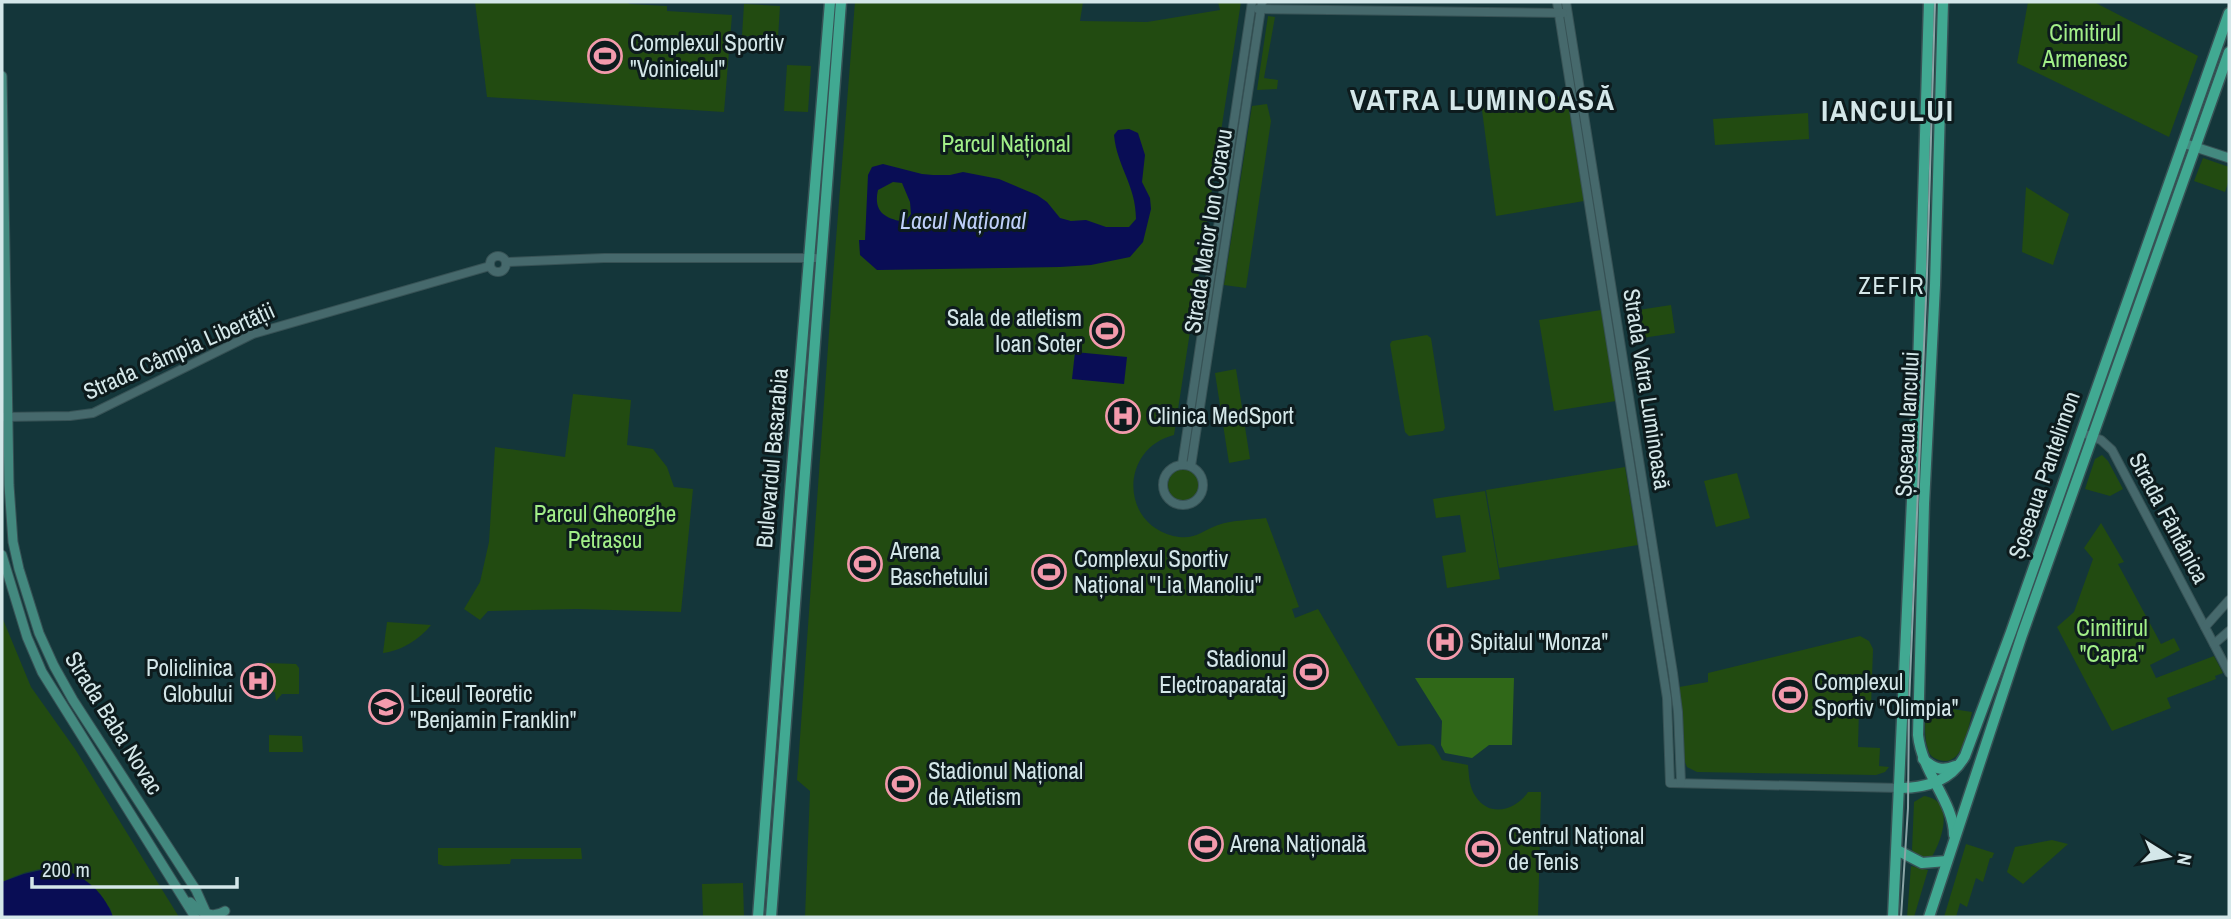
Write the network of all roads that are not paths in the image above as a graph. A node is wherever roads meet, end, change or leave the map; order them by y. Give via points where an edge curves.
1 (830, 2) edge
2 (841, 2) edge
3 (1557, 2) edge
4 (1566, 2) edge
5 (1929, 2) edge
6 (1943, 2) edge
7 (1252, 5) edge
8 (1261, 6) edge
9 (1563, 13) junction
10 (2229, 13) edge
11 (2229, 52) edge
12 (2, 76) edge
13 (1242, 99) junction
14 (2183, 143) junction
15 (2195, 147) junction
16 (2229, 158) edge
17 (1222, 198) junction
18 (1232, 199) junction
19 (816, 258) junction
20 (1209, 319) junction
21 (1196, 369) junction
22 (1206, 370) junction
23 (5, 417) edge
24 (2086, 434) junction
25 (1186, 465) junction
26 (2, 555) edge
27 (2229, 600) edge
28 (2205, 627) junction
29 (2229, 631) edge
30 (2214, 644) junction
31 (1666, 663) junction
32 (2229, 673) edge
33 (1965, 756) junction
34 (1922, 758) junction
35 (1681, 783) junction
36 (1934, 783) junction
37 (1900, 788) junction
38 (1954, 841) junction
39 (1897, 850) junction
40 (1947, 861) junction
41 (178, 888) junction
42 (225, 911) dead end
43 (208, 916) edge
44 (195, 917) edge
45 (758, 917) edge
46 (771, 917) edge
47 (1893, 917) edge
48 (1929, 917) edge

1 - 19 main road, Bulevardul Basarabia
2 - 19 main road, Bulevardul Basarabia
3 - 9 street, Strada Vatra Luminoasă
4 - 9 street, Strada Vatra Luminoasă
5 - 37 main road, Șoseaua Iancului
6 - 34 main road, Șoseaua Iancului via 1921,608 1918,735
7 - 8 street
7 - 13 street, Strada Maior Ion Coravu
8 - 9 street
8 - 13 street, Strada Maior Ion Coravu
9 - 31 street, Strada Vatra Luminoasă
10 - 14 main road, Șoseaua Pantelimon
11 - 15 main road, Șoseaua Pantelimon
12 - 23 main road, Strada Baba Novac
13 - 17 street, Strada Maior Ion Coravu
13 - 18 street, Strada Maior Ion Coravu
14 - 15 main road
14 - 24 main road, Șoseaua Pantelimon
15 - 16 main road
15 - 24 main road, Șoseaua Pantelimon
17 - 18 street
17 - 20 street, Strada Maior Ion Coravu
18 - 20 street, Strada Maior Ion Coravu
19 - 23 street, Strada Câmpia Libertății via 506,262 495,257 491,266 253,334 93,414
19 - 45 main road, Bulevardul Basarabia via 789,500
19 - 46 main road, Bulevardul Basarabia
20 - 21 street, Strada Maior Ion Coravu
20 - 22 street, Strada Maior Ion Coravu
21 - 22 street
21 - 25 street, Strada Maior Ion Coravu
22 - 25 street, Strada Maior Ion Coravu
23 - 43 main road, Strada Baba Novac via 13,542 39,633 62,683 180,863
24 - 28 street, Strada Fântânica via 2112,450
24 - 33 main road, Șoseaua Pantelimon
24 - 38 main road, Șoseaua Pantelimon
25 - 25 street, Strada Maior Ion Coravu via 1167,473 1164,488 1170,499 1181,505 1196,501 1203,488 1199,473
26 - 41 main road, Strada Baba Novac via 42,672
27 - 28 street
28 - 30 street, Strada Fântânica
29 - 30 street
30 - 32 street, Strada Fântânica
31 - 35 street, Strada Vatra Luminoasă via 1678,712
31 - 35 street, Strada Vatra Luminoasă via 1670,783
33 - 34 main road via 1943,769
33 - 36 main road, Șoseaua Pantelimon via 1952,773
34 - 36 main road, Șoseaua Iancului
35 - 37 street
36 - 37 main road
36 - 38 main road, Șoseaua Iancului via 1952,818
37 - 39 main road
38 - 40 main road, Șoseaua Pantelimon
39 - 40 main road via 1922,863
39 - 47 main road
40 - 48 main road, Șoseaua Pantelimon
41 - 43 main road
41 - 44 main road, Strada Baba Novac
42 - 43 main road

